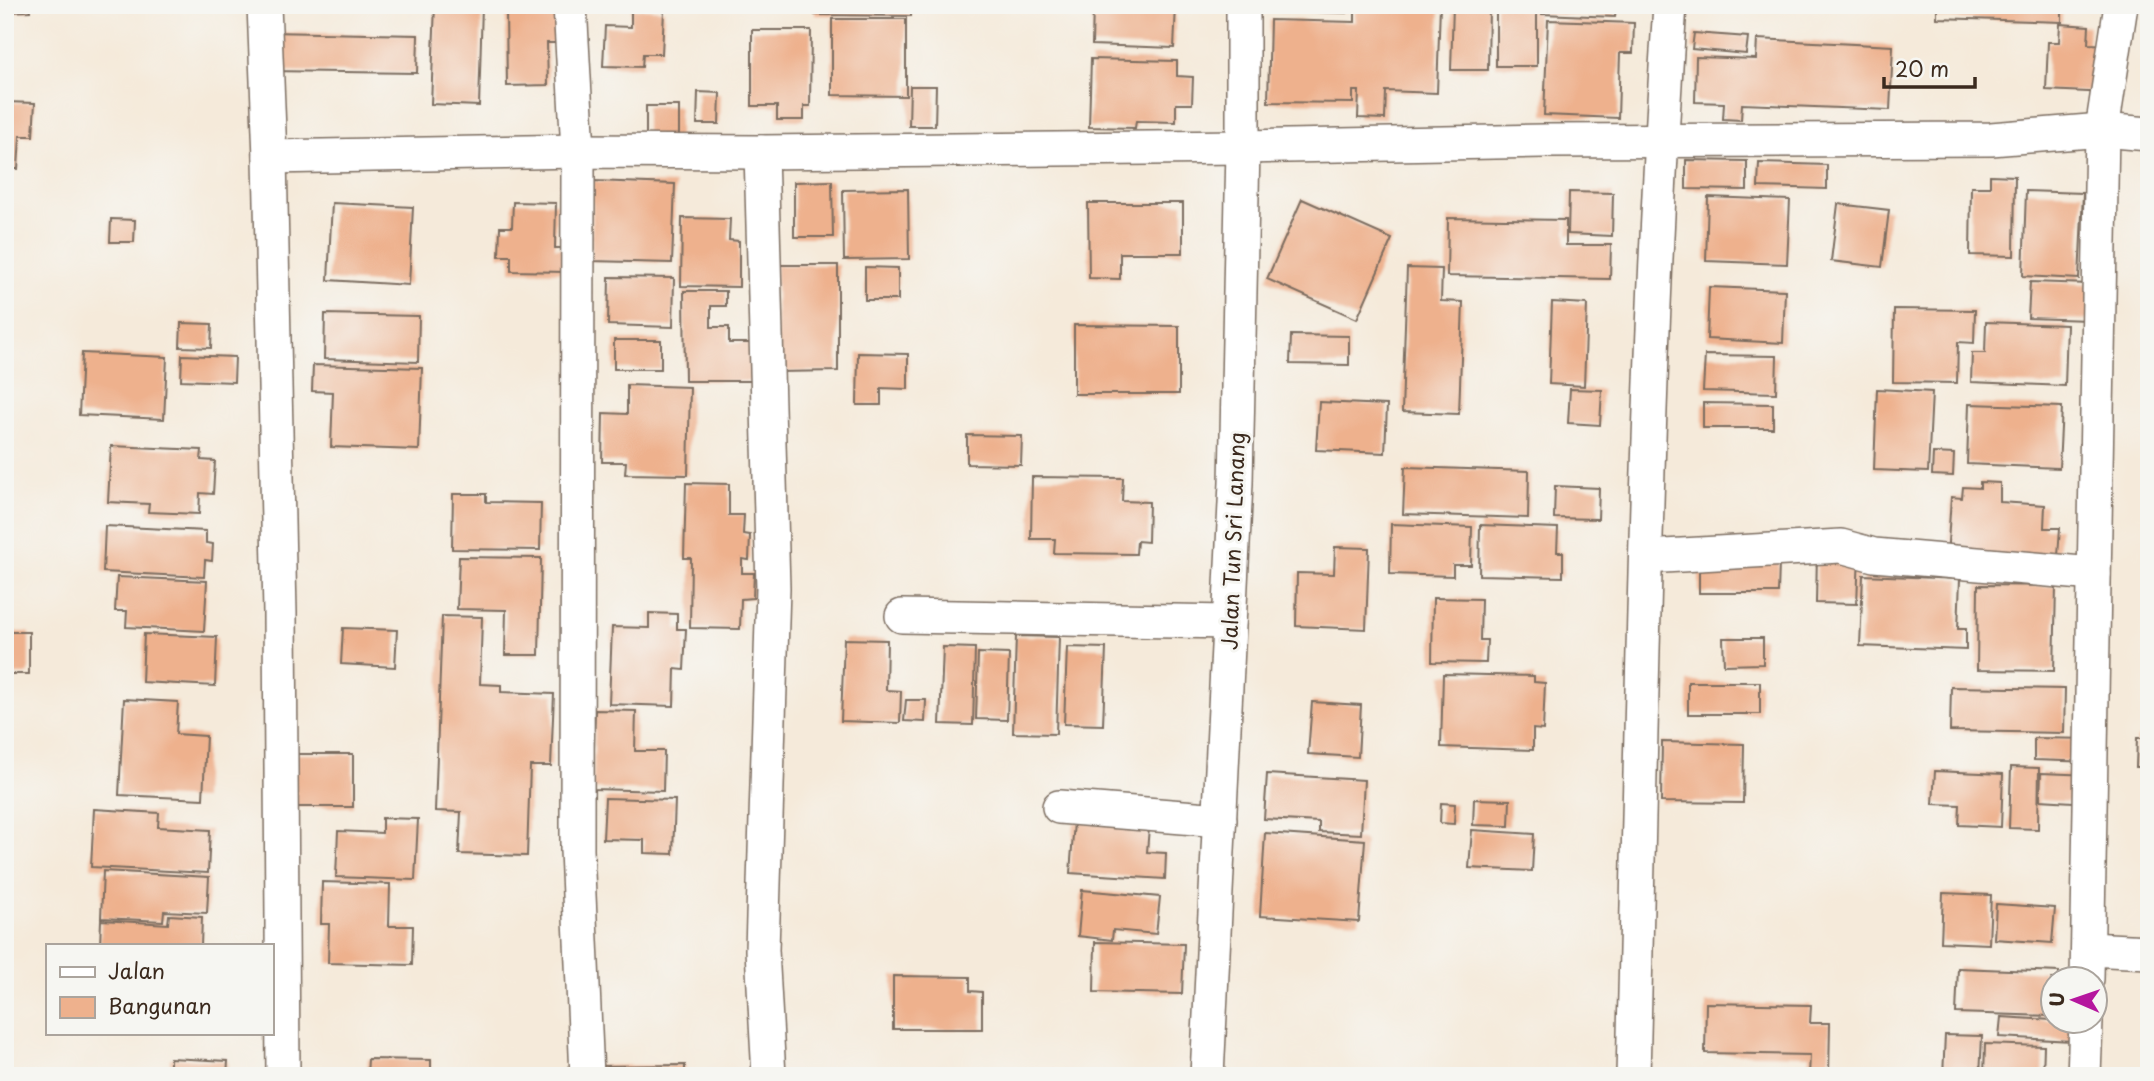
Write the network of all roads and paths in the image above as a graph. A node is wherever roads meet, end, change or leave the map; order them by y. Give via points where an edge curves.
1 (264, 5) edge
2 (570, 5) edge
3 (1243, 5) edge
4 (1670, 5) edge
5 (2121, 5) edge
6 (2102, 130) junction
7 (2149, 134) edge
8 (1661, 140) junction
9 (1243, 147) junction
10 (578, 151) junction
11 (761, 152) junction
12 (270, 157) junction
13 (1646, 557) junction
14 (2094, 574) junction
15 (902, 616) dead end
16 (1229, 622) junction
17 (1059, 807) dead end
18 (1220, 820) junction
19 (2149, 952) edge
20 (2088, 964) edge
21 (2085, 1036) edge
22 (283, 1076) edge
23 (587, 1076) edge
24 (769, 1076) edge
25 (1207, 1076) edge
26 (1633, 1076) edge
27 (2084, 1076) edge

1 - 12 street
2 - 10 street
3 - 9 street, Jalan Tun Sri Lanang
4 - 8 street
5 - 6 street
6 - 7 street
6 - 8 street via 1991,139
6 - 14 street
8 - 9 street
8 - 13 street
9 - 11 street
9 - 16 street, Jalan Tun Sri Lanang
10 - 11 street
10 - 12 street
10 - 23 street via 577,850
11 - 24 street via 773,588 762,950
12 - 22 street via 280,613
13 - 14 street via 1841,546 1874,555
13 - 26 street
14 - 20 street
15 - 16 street
16 - 18 street, Jalan Tun Sri Lanang
17 - 18 street
18 - 25 street, Jalan Tun Sri Lanang
19 - 20 street
21 - 27 street

